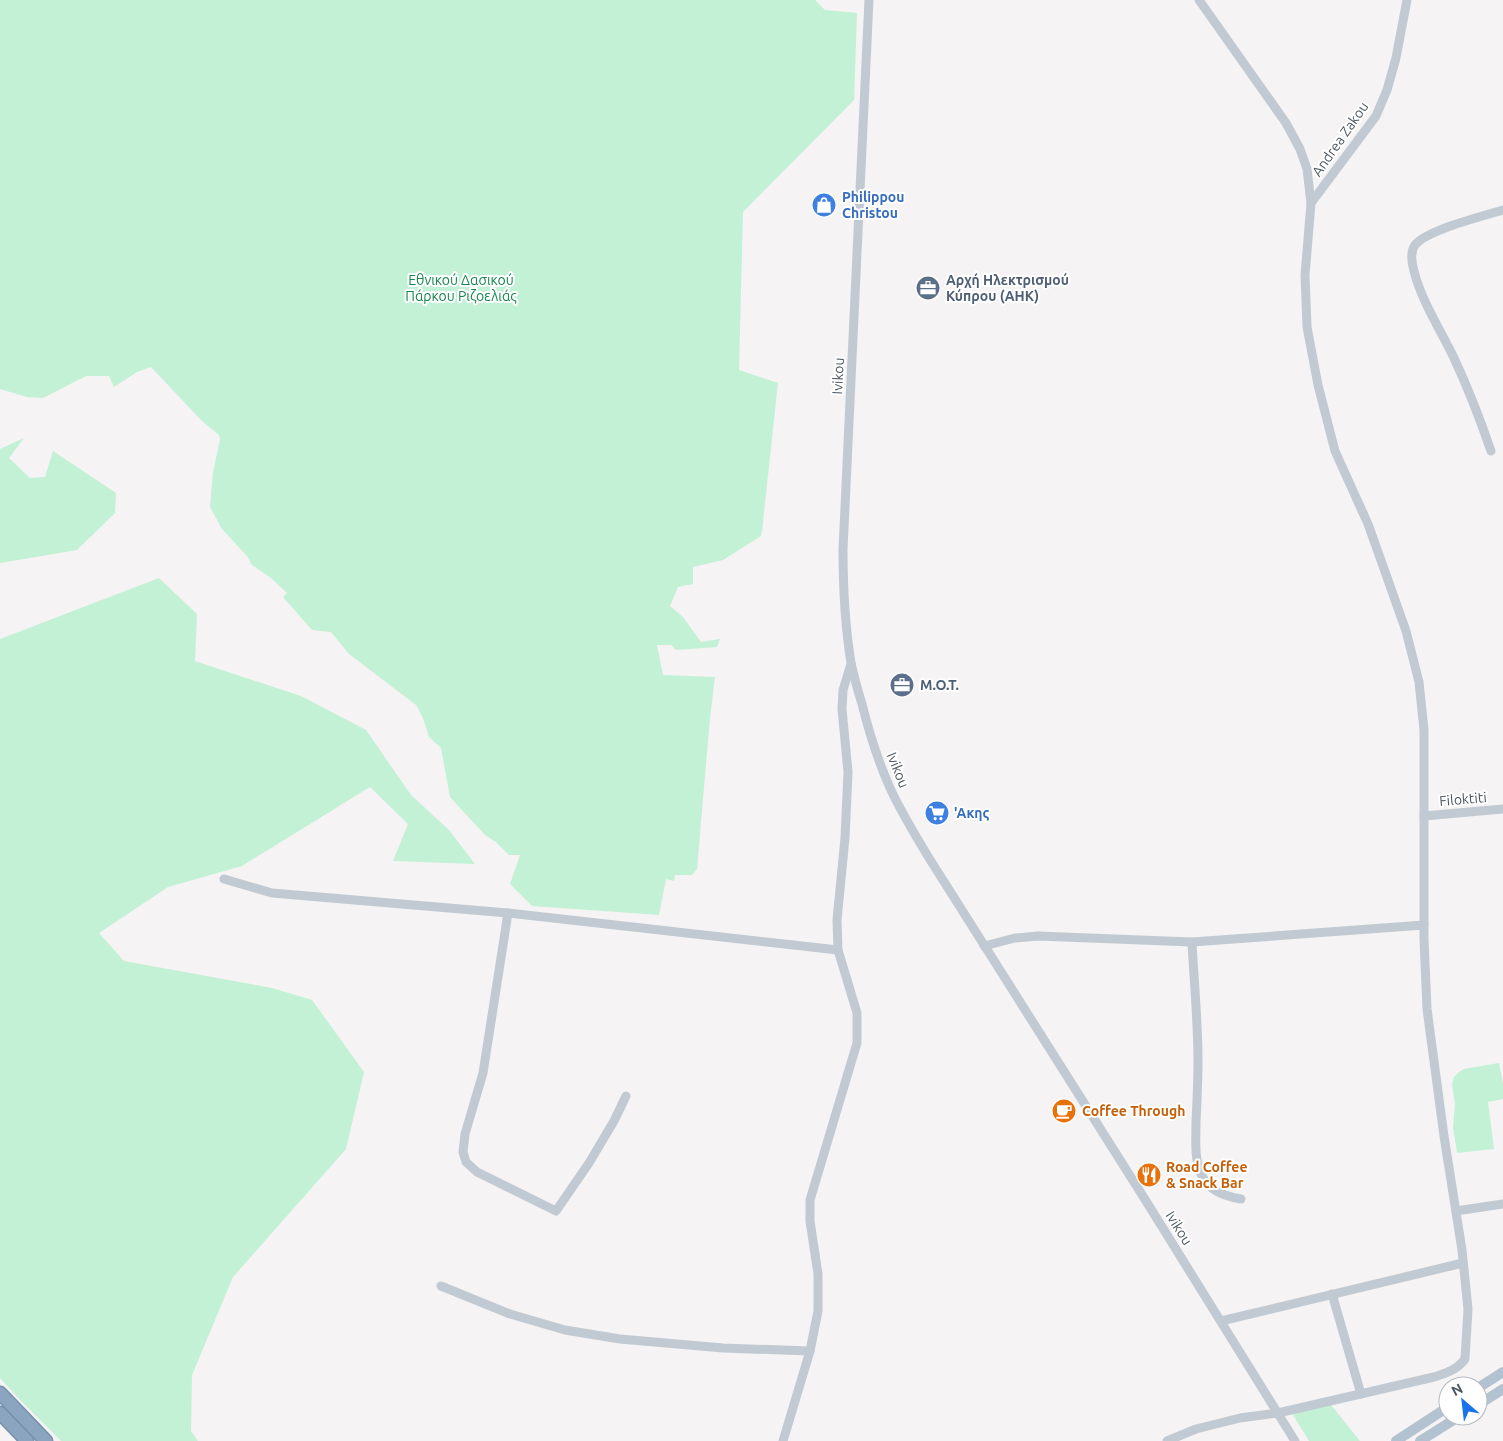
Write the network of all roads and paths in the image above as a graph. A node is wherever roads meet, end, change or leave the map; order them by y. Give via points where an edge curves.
1 (869, 0) edge
2 (1199, 0) edge
3 (1407, 0) edge
4 (1311, 203) junction
5 (1503, 210) edge
6 (1491, 451) dead end
7 (851, 664) junction
8 (1503, 809) edge
9 (1424, 816) junction
10 (224, 879) dead end
11 (508, 914) junction
12 (1424, 925) junction
13 (1192, 942) junction
14 (984, 946) junction
15 (838, 950) junction
16 (626, 1096) dead end
17 (1241, 1199) dead end
18 (1503, 1204) edge
19 (1456, 1211) junction
20 (1463, 1263) junction
21 (441, 1286) dead end
22 (1332, 1294) junction
23 (1221, 1321) junction
24 (810, 1351) junction
25 (1503, 1372) edge
26 (1488, 1382) edge
27 (1503, 1389) edge
28 (0, 1393) edge
29 (1360, 1394) junction
30 (1488, 1399) edge
31 (1278, 1413) junction
32 (1438, 1414) edge
33 (3, 1416) edge
34 (1444, 1426) edge
35 (25, 1441) edge
36 (46, 1441) edge
37 (783, 1441) edge
38 (1167, 1441) edge
39 (1295, 1441) edge
40 (1396, 1441) edge
41 (1420, 1441) edge

1 - 7 street, Ivikou via 843,578
2 - 4 street via 1286,123 1307,169
3 - 4 street, Andrea Zakou via 1396,58 1376,116
4 - 9 street via 1305,275 1308,327 1318,385 1336,451 1368,524 1406,632 1419,682 1424,730
5 - 6 street via 1426,236 1415,246 1412,256 1417,281 1470,393
7 - 14 street, Ivikou via 875,750 895,799
7 - 15 street via 843,690 842,709 848,772 837,920
8 - 9 street, Filoktiti
9 - 12 street
10 - 11 street via 272,893
11 - 15 street
11 - 16 street via 483,1073 465,1134 463,1152 466,1162 477,1172 556,1211 590,1163
12 - 13 street
12 - 19 street via 1427,1009
13 - 14 street via 1038,936
13 - 17 street via 1198,1059 1196,1150 1200,1170 1207,1183 1219,1193
14 - 23 street, Ivikou
15 - 24 street via 857,1012 857,1043 810,1200 818,1274 818,1311
18 - 19 street
19 - 20 street
20 - 22 street
20 - 29 street via 1468,1309 1465,1359 1461,1365 1434,1377
21 - 24 street via 510,1314 564,1330 620,1339 722,1348
22 - 23 street
22 - 29 street
23 - 31 street, Ivikou
24 - 37 street
25 - 26 main road
27 - 30 main road
28 - 36 highway
29 - 31 street
31 - 38 street via 1196,1429
31 - 39 street, Ivikou
32 - 40 main road
33 - 35 highway
34 - 41 main road

